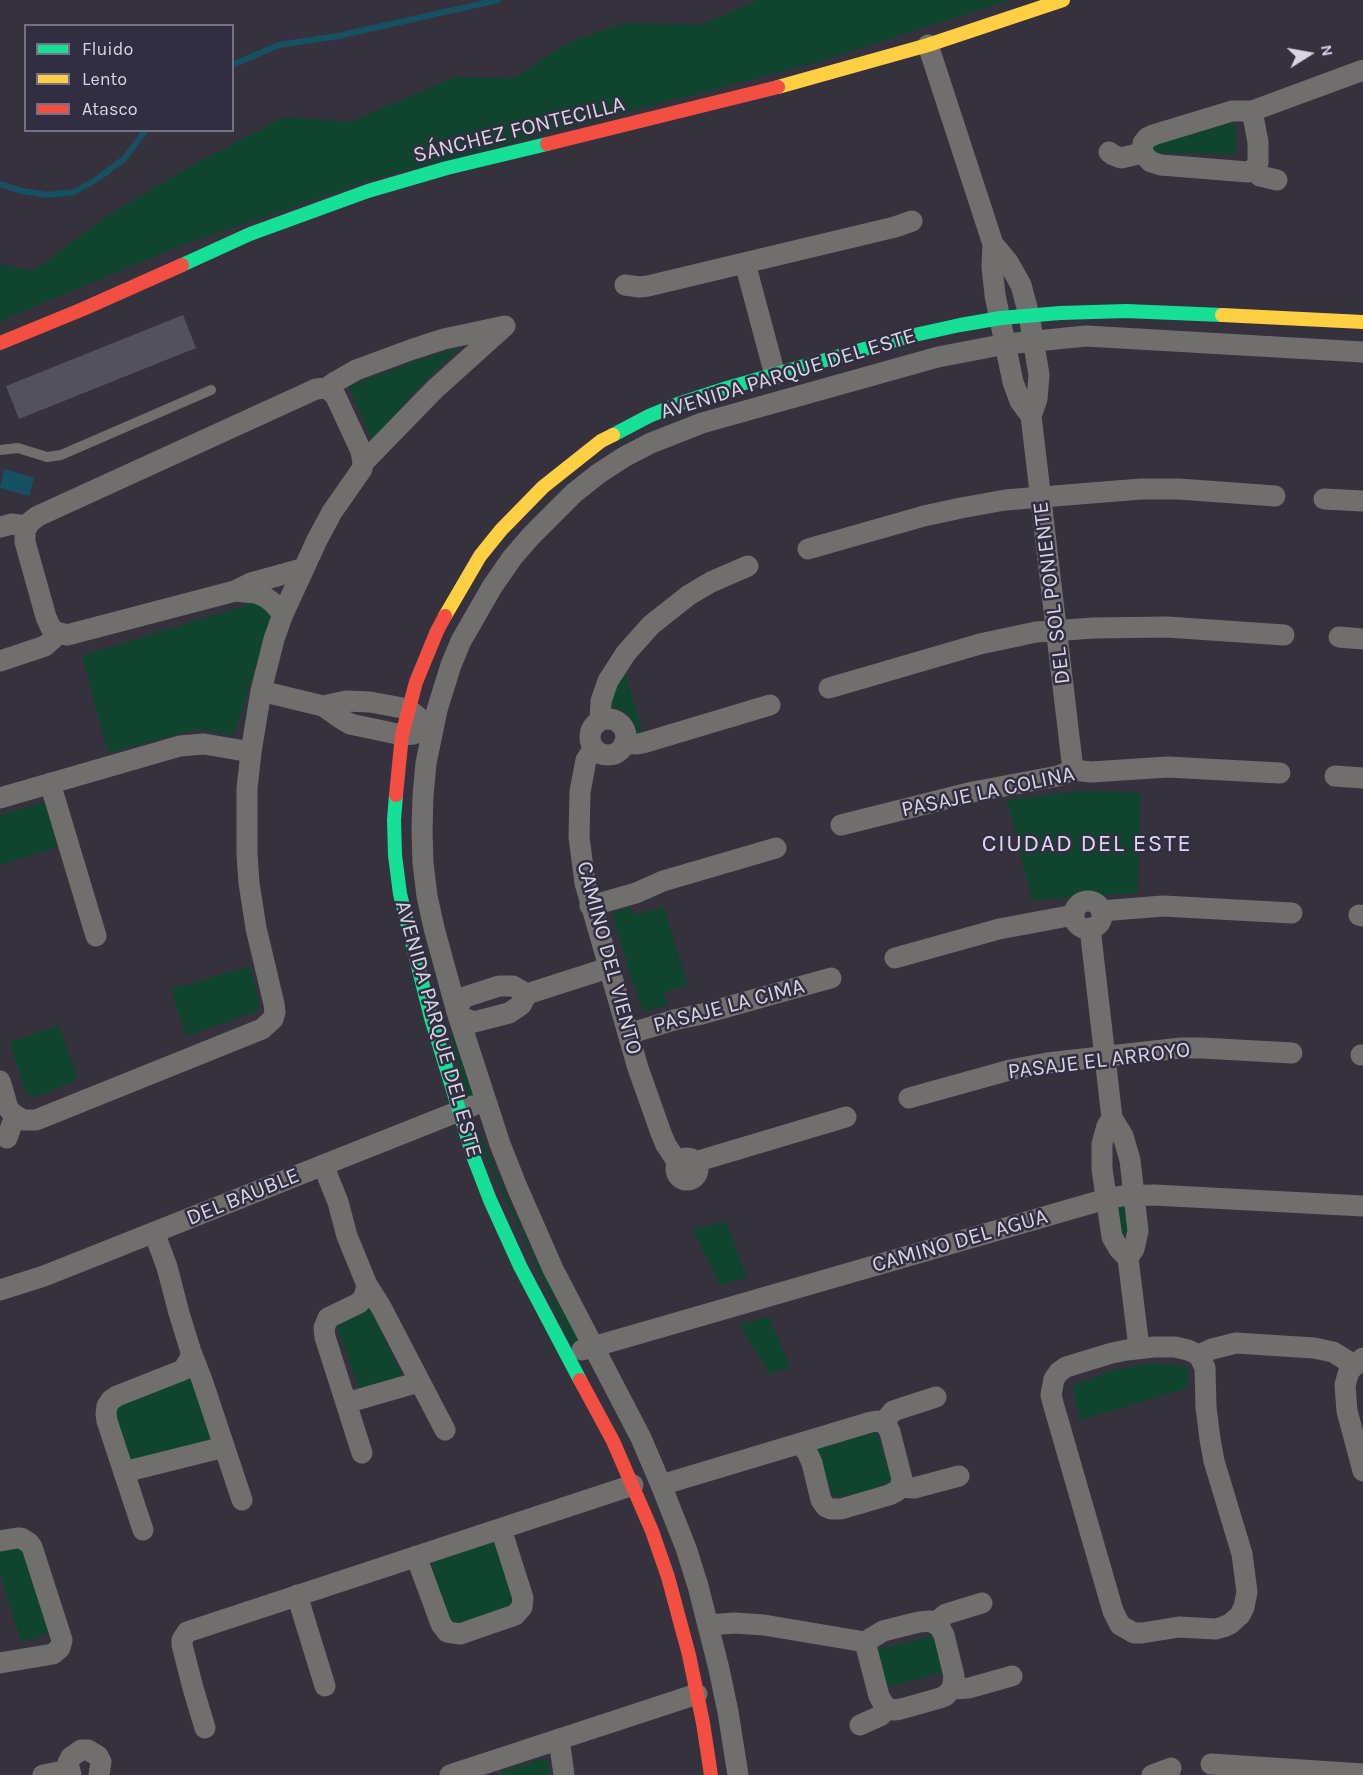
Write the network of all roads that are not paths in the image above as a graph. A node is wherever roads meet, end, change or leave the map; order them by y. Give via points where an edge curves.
1 (1063, 0) edge
2 (928, 45) junction
3 (1363, 70) edge
4 (1252, 111) junction
5 (1109, 152) dead end
6 (1142, 153) junction
7 (1253, 170) junction
8 (1277, 180) dead end
9 (912, 221) dead end
10 (993, 244) junction
11 (745, 262) junction
12 (625, 285) dead end
13 (1029, 315) junction
14 (1001, 318) junction
15 (1363, 322) edge
16 (1034, 341) junction
17 (0, 343) edge
18 (1006, 344) junction
19 (1363, 352) edge
20 (775, 375) junction
21 (327, 388) junction
22 (211, 390) dead end
23 (1031, 416) junction
24 (0, 450) edge
25 (363, 463) junction
26 (1041, 496) junction
27 (1275, 496) dead end
28 (1324, 499) dead end
29 (1363, 501) edge
30 (27, 526) junction
31 (0, 527) edge
32 (808, 549) dead end
33 (747, 567) dead end
34 (302, 569) junction
35 (236, 591) junction
36 (283, 614) junction
37 (1056, 630) junction
38 (56, 632) junction
39 (1284, 635) dead end
40 (1339, 637) dead end
41 (1363, 639) edge
42 (0, 661) edge
43 (829, 688) dead end
44 (261, 692) junction
45 (770, 705) dead end
46 (322, 706) junction
47 (408, 709) junction
48 (600, 721) junction
49 (432, 731) junction
50 (402, 735) junction
51 (624, 743) junction
52 (594, 748) junction
53 (251, 752) junction
54 (1073, 770) junction
55 (1280, 773) dead end
56 (1335, 776) dead end
57 (1363, 778) edge
58 (50, 783) junction
59 (0, 798) edge
60 (841, 825) dead end
61 (776, 849) dead end
62 (590, 906) junction
63 (1292, 913) dead end
64 (1088, 918) junction
65 (96, 936) dead end
66 (895, 958) dead end
67 (608, 968) junction
68 (831, 978) dead end
69 (527, 994) junction
70 (457, 1012) junction
71 (431, 1018) junction
72 (628, 1034) junction
73 (1292, 1053) dead end
74 (1105, 1057) junction
75 (0, 1081) edge
76 (909, 1098) dead end
77 (486, 1101) junction
78 (459, 1112) junction
79 (846, 1117) dead end
80 (18, 1118) junction
81 (1112, 1118) junction
82 (7, 1138) dead end
83 (323, 1166) junction
84 (1134, 1196) junction
85 (1106, 1199) junction
86 (1363, 1206) edge
87 (154, 1232) junction
88 (1128, 1258) junction
89 (367, 1285) junction
90 (0, 1290) edge
91 (594, 1347) junction
92 (1139, 1348) junction
93 (191, 1352) junction
94 (566, 1355) junction
95 (1199, 1355) junction
96 (1358, 1362) edge
97 (419, 1382) junction
98 (936, 1397) dead end
99 (346, 1403) junction
100 (883, 1423) junction
101 (445, 1430) dead end
102 (800, 1444) junction
103 (224, 1447) junction
104 (362, 1453) dead end
105 (1363, 1471) edge
106 (124, 1472) junction
107 (959, 1476) dead end
108 (633, 1485) junction
109 (661, 1485) junction
110 (900, 1487) junction
111 (242, 1500) dead end
112 (501, 1529) junction
113 (143, 1530) dead end
114 (0, 1541) edge
115 (416, 1556) junction
116 (297, 1595) junction
117 (982, 1603) dead end
118 (935, 1623) junction
119 (708, 1625) junction
120 (865, 1642) junction
121 (0, 1663) edge
122 (1012, 1676) dead end
123 (325, 1686) dead end
124 (952, 1689) junction
125 (697, 1694) junction
126 (888, 1708) junction
127 (861, 1725) dead end
128 (205, 1728) dead end
129 (559, 1739) junction
130 (1211, 1764) dead end
131 (487, 1769) edge
132 (1265, 1771) edge
133 (70, 1772) edge
134 (1363, 1774) edge
135 (44, 1775) edge
136 (99, 1775) edge
137 (450, 1775) edge
138 (564, 1775) edge
139 (711, 1775) edge
140 (738, 1775) edge

1 - 2 street, SÁNCHEZ FONTECILLA
2 - 10 street, DEL SOL PONIENTE
2 - 17 street, SÁNCHEZ FONTECILLA via 368,191 250,234
3 - 4 street
4 - 6 street via 1232,111 1153,135 1143,143
4 - 7 street via 1258,153
5 - 6 street via 1121,158
6 - 7 street via 1161,165
7 - 8 street
9 - 11 street
10 - 13 street, DEL SOL PONIENTE via 1021,285
10 - 14 street, DEL SOL PONIENTE via 995,295
11 - 12 street via 639,287
11 - 20 street
13 - 14 street, AVENIDA PARQUE DEL ESTE
13 - 15 street, AVENIDA PARQUE DEL ESTE via 1154,311
13 - 16 street, DEL SOL PONIENTE
14 - 18 street, DEL SOL PONIENTE
14 - 20 street, AVENIDA PARQUE DEL ESTE via 910,336
16 - 18 street, AVENIDA PARQUE DEL ESTE
16 - 19 street, AVENIDA PARQUE DEL ESTE via 1086,336
16 - 23 street, DEL SOL PONIENTE via 1039,375
18 - 23 street, DEL SOL PONIENTE via 1013,382
18 - 49 street, AVENIDA PARQUE DEL ESTE via 938,357 702,423 651,442 598,474 531,536 492,587 451,665
20 - 47 street, AVENIDA PARQUE DEL ESTE via 649,416 601,441 543,487 501,530 462,585 426,655
21 - 25 street via 335,395 362,451
21 - 25 street via 356,370 413,348 505,326 435,389
21 - 30 street via 316,389 38,516
22 - 24 lane via 61,455 47,457 18,448
23 - 26 street, DEL SOL PONIENTE
25 - 34 street
26 - 27 street via 1140,489
26 - 32 street via 961,508
26 - 37 street, DEL SOL PONIENTE
28 - 29 street
30 - 31 street
30 - 38 street via 24,537 40,596 48,623
33 - 48 street via 696,591 651,625 608,681
34 - 35 street
34 - 36 street
35 - 36 street via 265,597
35 - 38 street via 73,634
36 - 44 street
37 - 39 street via 1167,627
37 - 43 street via 980,644
37 - 54 street, DEL SOL PONIENTE
38 - 42 street via 45,646
40 - 41 street
44 - 46 street
44 - 53 street
45 - 51 street via 643,743
46 - 47 street via 358,701
46 - 50 street via 350,724
47 - 49 street
47 - 50 street, AVENIDA PARQUE DEL ESTE
48 - 51 street via 610,719 620,724 625,733
48 - 52 street via 590,733
49 - 50 street
49 - 70 street, AVENIDA PARQUE DEL ESTE via 423,796 423,863 434,928
50 - 71 street, AVENIDA PARQUE DEL ESTE via 395,792 396,855 402,903
51 - 52 street via 613,754 603,754
52 - 62 street, CAMINO DEL VIENTO via 586,759 578,814
53 - 58 street via 204,744 180,746
53 - 80 street via 249,883 274,1005 273,1019 262,1029 42,1118
54 - 55 street, PASAJE LA COLINA via 1168,766
54 - 60 street, PASAJE LA COLINA
56 - 57 street
58 - 59 street
58 - 65 street
61 - 62 street
62 - 67 street, CAMINO DEL VIENTO
63 - 64 street via 1163,906
64 - 66 street via 999,929
64 - 74 street
67 - 69 street
67 - 72 street, CAMINO DEL VIENTO
68 - 72 street, PASAJE LA CIMA
69 - 70 street via 513,986 500,986 465,997
69 - 70 street via 515,1010 480,1022 467,1021
70 - 71 street
70 - 77 street, AVENIDA PARQUE DEL ESTE
71 - 78 street, AVENIDA PARQUE DEL ESTE
72 - 79 street, CAMINO DEL VIENTO via 666,1145 687,1163
73 - 74 street, PASAJE EL ARROYO via 1181,1048
74 - 76 street, PASAJE EL ARROYO via 1029,1065
74 - 81 street
75 - 80 street via 8,1108
77 - 78 street, DEL BAUBLE
77 - 91 street, AVENIDA PARQUE DEL ESTE via 534,1229
78 - 83 street, DEL BAUBLE
78 - 94 street, AVENIDA PARQUE DEL ESTE via 504,1234
80 - 82 street
81 - 84 street via 1127,1147
81 - 85 street via 1102,1144
83 - 87 street, DEL BAUBLE
83 - 89 street
84 - 85 street, CAMINO DEL AGUA
84 - 86 street, CAMINO DEL AGUA
84 - 88 street via 1137,1240
85 - 88 street via 1112,1237
85 - 91 street, CAMINO DEL AGUA
87 - 90 street, DEL BAUBLE
87 - 93 street
88 - 92 street
89 - 97 street
89 - 99 street via 364,1297 328,1318 324,1328
91 - 94 street, CAMINO DEL AGUA
91 - 109 street, AVENIDA PARQUE DEL ESTE via 627,1408
92 - 95 street via 1182,1348
92 - 95 street via 1074,1364 1059,1372 1051,1395 1113,1611 1120,1625 1142,1633 1179,1627 1216,1629 1240,1615 1246,1598 1242,1554 1212,1450 1205,1368
93 - 103 street
93 - 106 street via 183,1370 117,1396 107,1407 107,1421
94 - 108 street, AVENIDA PARQUE DEL ESTE
95 - 96 street via 1236,1343 1303,1347 1333,1352
96 - 105 street via 1346,1378 1345,1392
97 - 99 street
97 - 101 street
98 - 100 street via 892,1412
99 - 104 street
100 - 102 street via 871,1422
100 - 110 street via 890,1432 901,1475
102 - 109 street
102 - 110 street via 812,1463 826,1507 841,1509 889,1495
103 - 106 street
103 - 111 street
106 - 113 street
107 - 110 street via 914,1488
108 - 112 street
108 - 125 street, AVENIDA PARQUE DEL ESTE via 668,1577
109 - 119 street, AVENIDA PARQUE DEL ESTE via 686,1548
112 - 115 street
112 - 115 street via 523,1598 522,1607 515,1615 460,1634 447,1632 441,1624
114 - 121 street via 16,1538 29,1543 61,1636 60,1648 53,1654
115 - 116 street
116 - 123 street
116 - 128 street via 184,1636 182,1645
117 - 118 street via 946,1614
118 - 120 street via 925,1621 889,1630
118 - 124 street via 944,1635 954,1676
119 - 120 street via 756,1624
119 - 140 street, AVENIDA PARQUE DEL ESTE
120 - 126 street via 879,1696
122 - 124 street
124 - 126 street via 940,1698 901,1709
125 - 129 street
125 - 139 street, AVENIDA PARQUE DEL ESTE
126 - 127 street
129 - 131 street
129 - 138 street
130 - 132 street
131 - 137 street
132 - 134 street
133 - 135 street
133 - 136 street via 68,1763 75,1753 88,1750 101,1762

